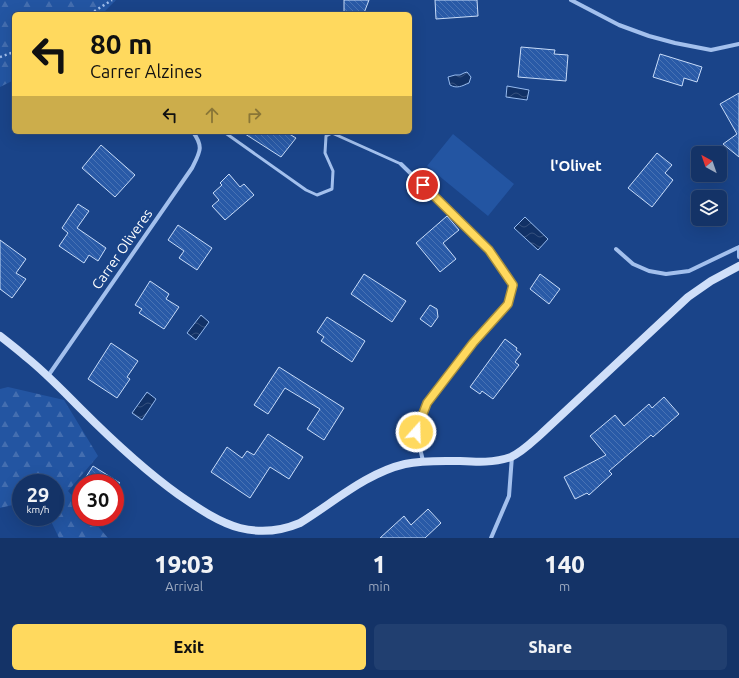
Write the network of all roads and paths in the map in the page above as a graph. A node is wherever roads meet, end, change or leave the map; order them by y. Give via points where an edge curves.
1 (112, 0) edge
2 (571, 0) edge
3 (93, 12) edge
4 (739, 44) edge
5 (12, 53) edge
6 (0, 56) edge
7 (194, 134) edge
8 (227, 134) edge
9 (330, 134) edge
10 (334, 134) edge
11 (401, 164) joint
12 (739, 247) edge
13 (616, 249) dead end
14 (739, 256) edge
15 (739, 266) edge
16 (0, 336) edge
17 (48, 376) junction
18 (512, 456) junction
19 (423, 461) junction
20 (491, 538) edge

1 - 3 path
2 - 4 street via 619,25 675,43 711,50
5 - 6 path
7 - 17 street, Carrer Oliveres via 201,148 192,168
8 - 9 lane via 306,190 317,195 332,189 332,171 325,153 326,136
10 - 11 lane
11 - 19 street via 489,250 513,285 508,304 473,343 427,403 416,432
12 - 13 street via 689,271 666,274 649,271 633,264
12 - 14 street
15 - 18 street via 688,297 540,435
16 - 17 street
17 - 19 street via 122,448 166,486 210,515 241,528 259,531 289,528 384,471
18 - 19 street via 496,461
18 - 20 street via 509,496

